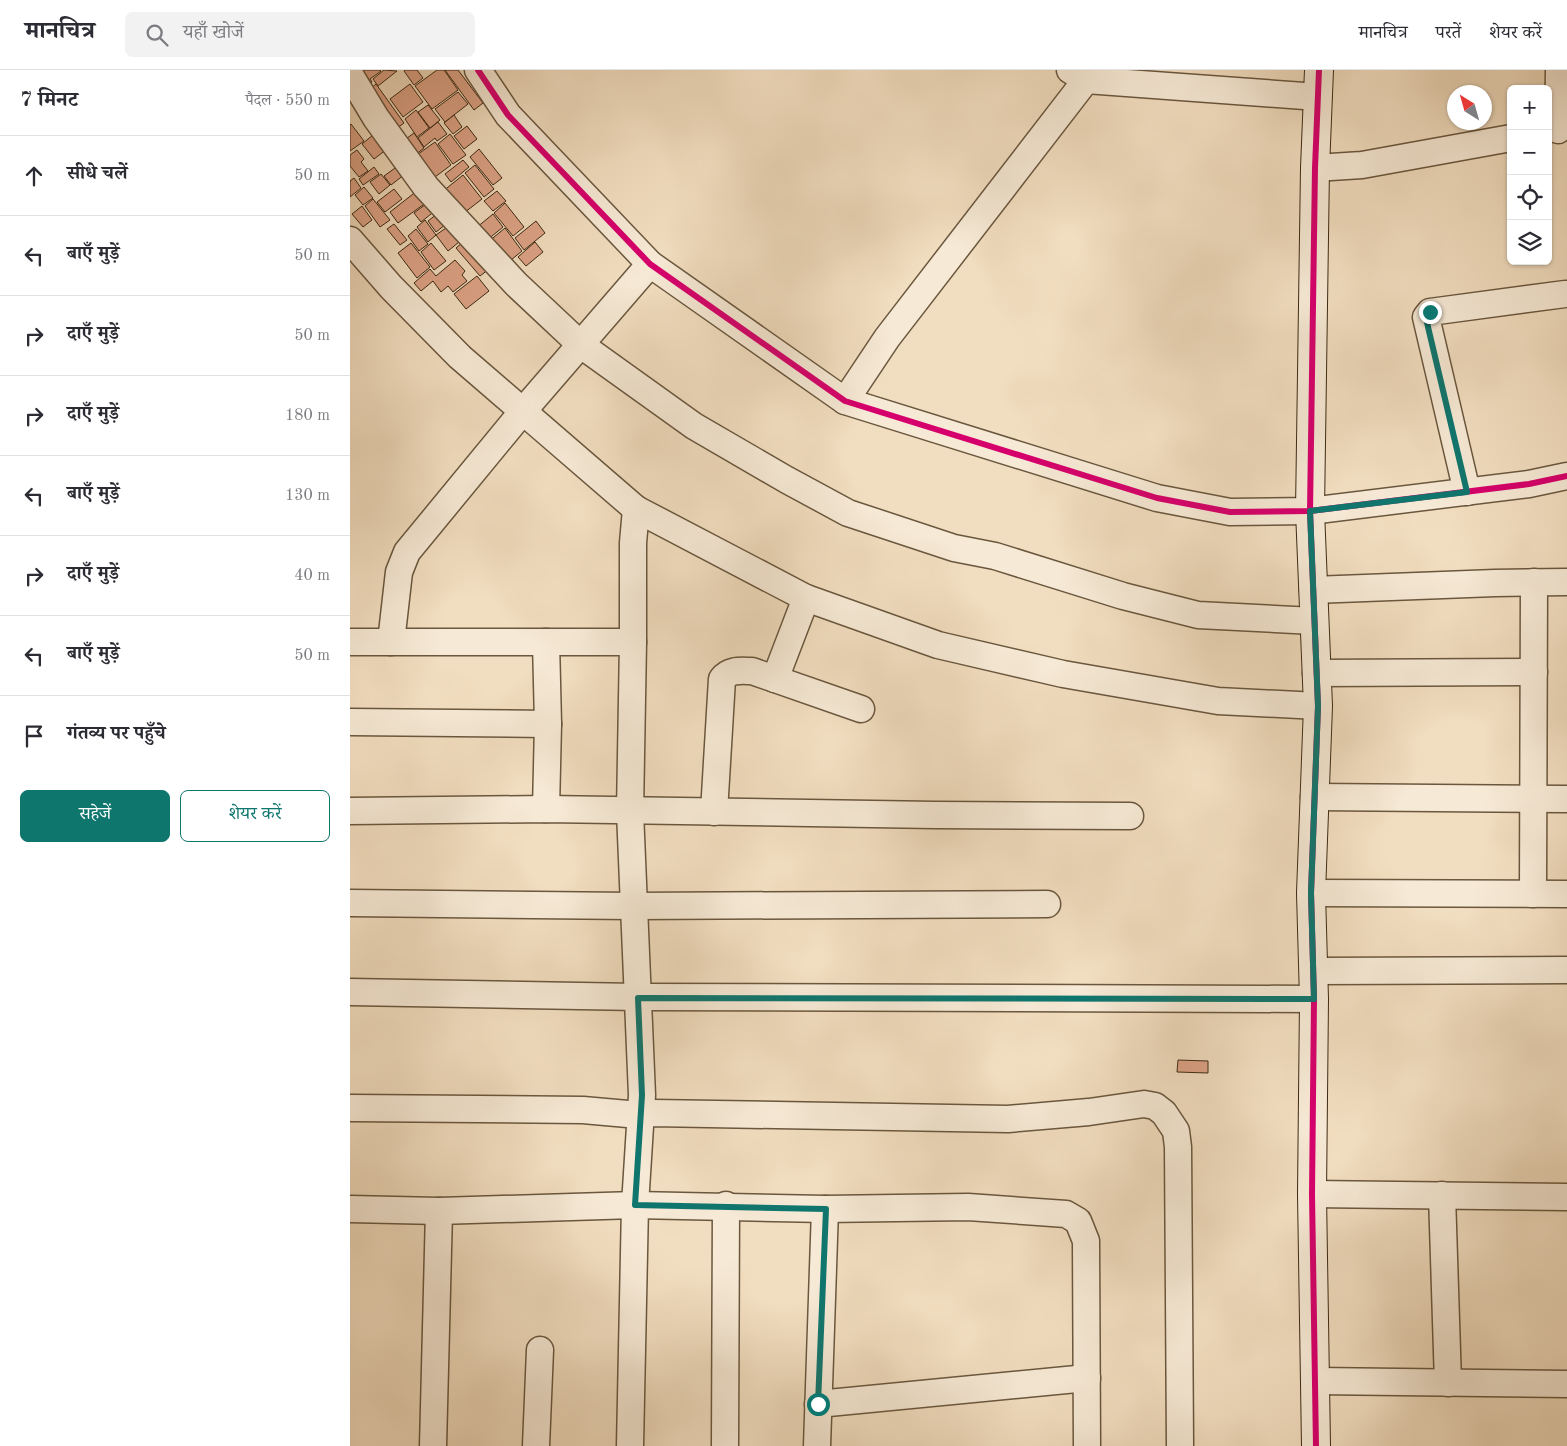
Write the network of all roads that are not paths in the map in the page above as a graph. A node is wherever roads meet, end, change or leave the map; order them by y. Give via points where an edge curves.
1 (478, 70) edge
2 (1319, 70) edge
3 (1559, 70) edge
4 (350, 75) edge
5 (1078, 75) edge
6 (1117, 76) edge
7 (1192, 79) edge
8 (1318, 97) junction
9 (1558, 130) edge
10 (1507, 139) edge
11 (1315, 168) junction
12 (350, 240) edge
13 (650, 264) junction
14 (1565, 294) dead end
15 (581, 345) junction
16 (846, 401) junction
17 (524, 411) junction
18 (1567, 476) edge
19 (1467, 492) junction
20 (636, 509) junction
21 (1310, 511) junction
22 (1534, 582) junction
23 (1567, 582) edge
24 (1313, 590) junction
25 (806, 598) junction
26 (1314, 621) junction
27 (350, 642) edge
28 (391, 642) junction
29 (546, 642) junction
30 (632, 642) junction
31 (1534, 672) junction
32 (1316, 673) junction
33 (775, 679) junction
34 (1318, 706) junction
35 (860, 709) dead end
36 (350, 722) edge
37 (548, 724) junction
38 (1314, 797) junction
39 (1534, 799) junction
40 (1567, 799) edge
41 (546, 809) junction
42 (350, 810) edge
43 (630, 812) junction
44 (714, 812) junction
45 (1130, 816) dead end
46 (1311, 893) junction
47 (1534, 894) junction
48 (1567, 894) edge
49 (350, 903) edge
50 (1047, 904) dead end
51 (633, 906) junction
52 (1314, 970) junction
53 (1567, 970) edge
54 (350, 992) edge
55 (638, 998) junction
56 (1314, 999) junction
57 (350, 1108) edge
58 (640, 1115) junction
59 (1312, 1194) junction
60 (1442, 1195) junction
61 (1567, 1197) edge
62 (635, 1205) junction
63 (726, 1206) junction
64 (350, 1209) edge
65 (826, 1209) junction
66 (440, 1211) junction
67 (540, 1350) dead end
68 (1087, 1378) junction
69 (1316, 1381) junction
70 (1448, 1382) junction
71 (1567, 1384) edge
72 (818, 1404) junction
73 (433, 1446) edge
74 (536, 1446) edge
75 (630, 1446) edge
76 (725, 1446) edge
77 (817, 1446) edge
78 (1087, 1446) edge
79 (1180, 1446) edge
80 (1316, 1446) edge

1 - 13 street via 508,115
2 - 8 street
3 - 9 street
4 - 15 street via 376,118 426,187 516,284
5 - 6 street
5 - 16 street
6 - 7 street
7 - 8 street
8 - 11 street
10 - 11 street via 1362,165
11 - 21 street
12 - 17 street via 460,357
13 - 15 street
13 - 16 street
14 - 19 street via 1430,312 1426,317
15 - 17 street
15 - 26 street via 694,426 848,513 954,548 995,556 1123,596 1198,615
16 - 21 street via 1157,498 1230,512
17 - 20 street
17 - 28 street via 408,552 398,572
18 - 19 street
19 - 21 street
20 - 25 street
20 - 30 street via 632,543
21 - 24 street
22 - 23 street
22 - 24 street
22 - 31 street
24 - 26 street
25 - 33 street
25 - 34 street via 938,645 1063,674 1218,702
26 - 32 street
27 - 28 street
28 - 29 street
29 - 30 street
29 - 37 street
30 - 43 street
31 - 32 street
31 - 39 street
32 - 34 street
33 - 35 street
33 - 44 street via 752,671 735,671 722,679
34 - 38 street
36 - 37 street
37 - 41 street
38 - 39 street
38 - 46 street
39 - 40 street
39 - 47 street
41 - 42 street
41 - 43 street
43 - 44 street
43 - 51 street
44 - 45 street
46 - 47 street
46 - 52 street
47 - 48 street
49 - 51 street
50 - 51 street
51 - 55 street
52 - 53 street
52 - 56 street
54 - 55 street
55 - 56 street
55 - 58 street
56 - 59 street
57 - 58 street via 583,1110
58 - 62 street
58 - 79 street via 1008,1119 1144,1104 1155,1106 1164,1112 1176,1131 1178,1147
59 - 60 street
59 - 69 street
60 - 61 street
60 - 70 street
62 - 63 street
62 - 66 street
62 - 75 street
63 - 65 street
63 - 76 street
64 - 66 street
65 - 68 street via 968,1207 1066,1214 1078,1221 1086,1241
65 - 72 street
66 - 73 street
67 - 74 street
68 - 72 street
68 - 78 street
69 - 70 street
69 - 80 street
70 - 71 street
72 - 77 street

